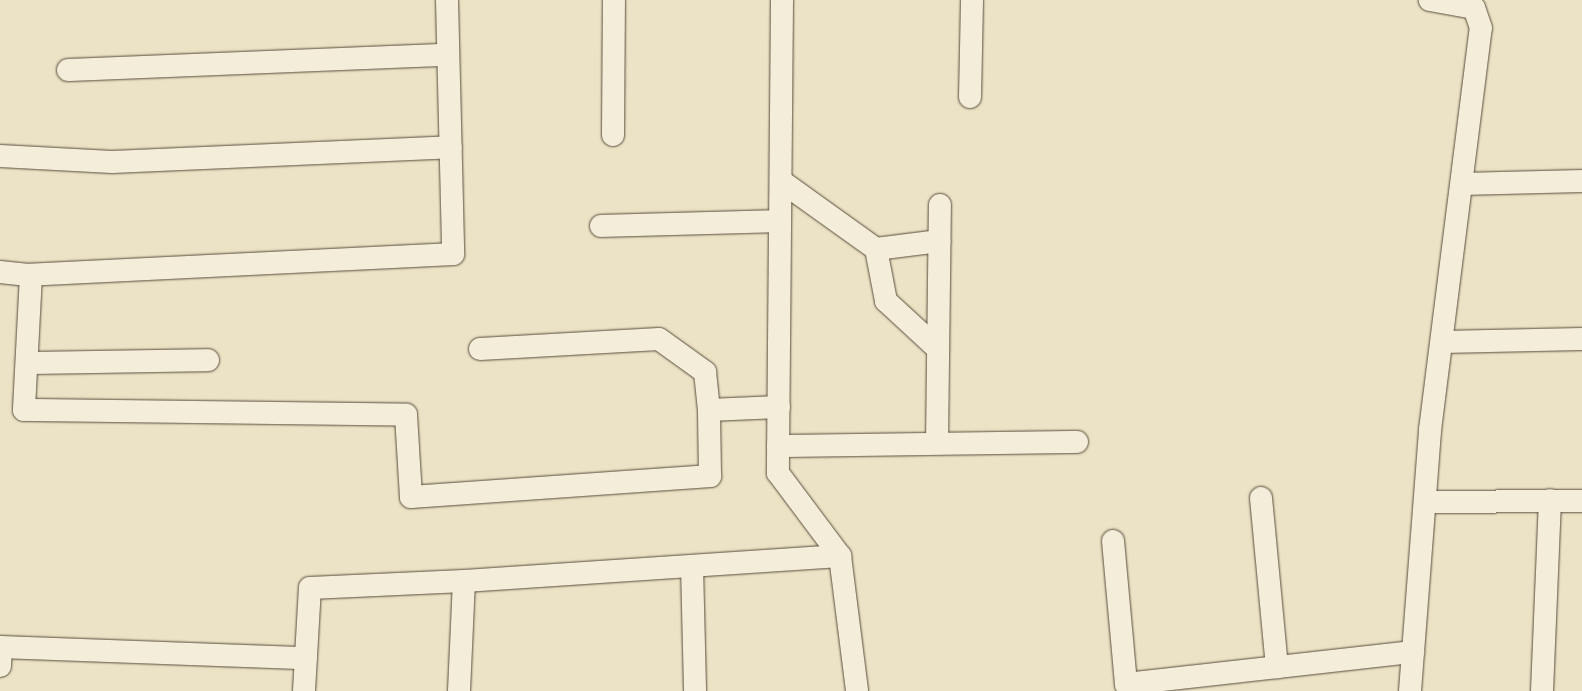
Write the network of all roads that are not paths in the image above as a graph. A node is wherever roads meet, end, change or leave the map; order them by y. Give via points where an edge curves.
1 (447, 0) edge
2 (614, 0) edge
3 (782, 0) edge
4 (972, 0) edge
5 (1430, 0) edge
6 (448, 55) junction
7 (68, 70) dead end
8 (970, 97) dead end
9 (613, 135) dead end
10 (451, 147) junction
11 (0, 156) edge
12 (780, 181) junction
13 (1582, 181) edge
14 (1462, 184) junction
15 (940, 205) dead end
16 (780, 221) junction
17 (601, 226) dead end
18 (939, 241) junction
19 (876, 249) junction
20 (0, 272) edge
21 (31, 275) junction
22 (1582, 339) edge
23 (1442, 342) junction
24 (480, 348) dead end
25 (938, 349) junction
26 (208, 360) dead end
27 (27, 363) junction
28 (779, 407) junction
29 (709, 410) junction
30 (1077, 442) dead end
31 (937, 444) junction
32 (778, 446) junction
33 (1261, 498) dead end
34 (1550, 500) junction
35 (1582, 501) edge
36 (1426, 502) junction
37 (1113, 541) dead end
38 (840, 556) junction
39 (692, 566) junction
40 (464, 581) junction
41 (1413, 652) junction
42 (0, 653) edge
43 (306, 658) junction
44 (1277, 667) junction
45 (304, 691) edge
46 (459, 691) edge
47 (695, 691) edge
48 (857, 691) edge
49 (1410, 691) edge
50 (1542, 691) edge

1 - 6 street
2 - 9 street
3 - 12 street
4 - 8 street
5 - 14 street via 1467,5 1479,16 1481,28
6 - 7 street
6 - 10 street
10 - 11 street via 112,162
10 - 21 street via 453,254
12 - 16 street
12 - 19 street
13 - 14 street
14 - 23 street
15 - 18 street
16 - 17 street
16 - 28 street
18 - 19 street
18 - 25 street
19 - 25 street via 886,301
20 - 21 street
21 - 27 street
22 - 23 street
23 - 36 street
24 - 29 street via 659,339 705,372
25 - 31 street
26 - 27 street
27 - 29 street via 24,410 406,415 411,497 710,476
28 - 29 street
28 - 32 street
30 - 31 street
31 - 32 street
32 - 38 street via 778,472
33 - 44 street
34 - 35 street
34 - 36 street
34 - 50 street
36 - 41 street
37 - 44 street via 1126,684
38 - 39 street
38 - 48 street
39 - 40 street
39 - 47 street
40 - 43 street via 310,588
40 - 46 street
41 - 44 street
41 - 49 street
42 - 43 street
43 - 45 street

